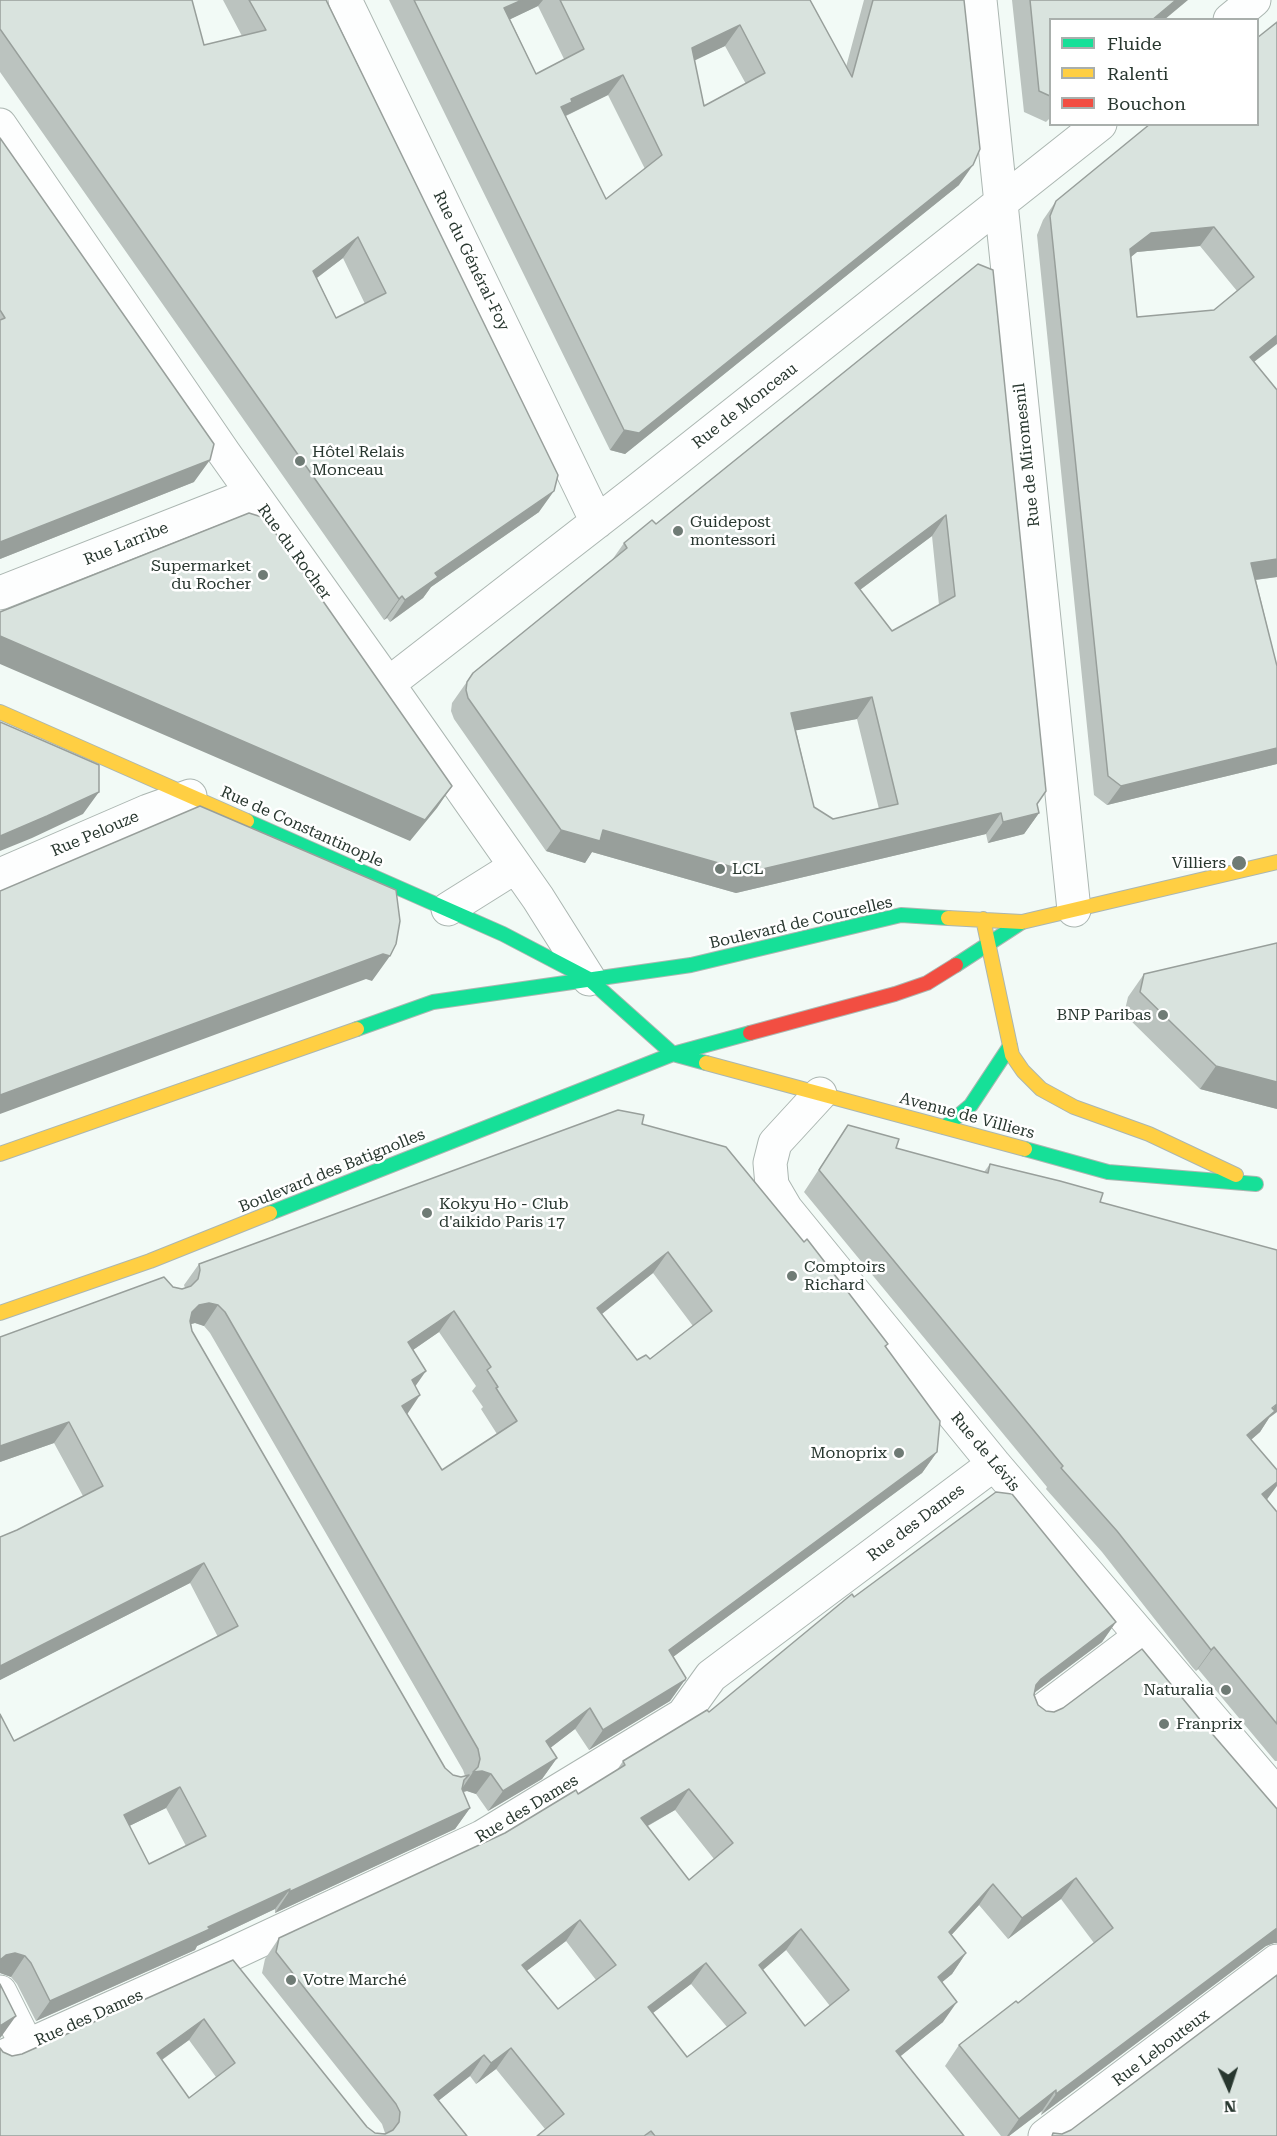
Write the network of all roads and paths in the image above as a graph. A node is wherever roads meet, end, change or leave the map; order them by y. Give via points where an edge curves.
1 (345, 0) edge
2 (980, 0) edge
3 (1254, 0) edge
4 (1232, 18) edge
5 (0, 125) edge
6 (1098, 126) edge
7 (1000, 205) junction
8 (252, 494) junction
9 (597, 522) junction
10 (0, 593) edge
11 (388, 684) junction
12 (0, 712) edge
13 (190, 796) junction
14 (1277, 862) edge
15 (515, 867) junction
16 (0, 876) edge
17 (448, 909) junction
18 (1074, 910) junction
19 (983, 919) junction
20 (1022, 922) junction
21 (988, 944) junction
22 (589, 979) junction
23 (1010, 1046) junction
24 (673, 1054) junction
25 (820, 1094) junction
26 (945, 1127) junction
27 (0, 1154) edge
28 (0, 1314) edge
29 (994, 1464) junction
30 (1141, 1636) junction
31 (1038, 1714) edge
32 (1277, 1795) edge
33 (225, 1957) junction
34 (1277, 1961) edge
35 (246, 1983) edge
36 (0, 1992) edge
37 (14, 2052) edge
38 (1046, 2136) edge

1 - 9 street, Rue du Général-Foy
2 - 7 street, Rue de Miromesnil
3 - 4 street
5 - 8 street, Rue du Rocher
6 - 7 street, Rue de Monceau
7 - 9 street, Rue de Monceau
7 - 18 street, Rue de Miromesnil
8 - 10 street, Rue Larribe
8 - 11 street, Rue du Rocher
9 - 11 street, Rue de Monceau
11 - 15 street, Rue du Rocher
12 - 13 main road, Rue de Constantinople
13 - 16 street, Rue Pelouze
13 - 17 main road, Rue de Constantinople
14 - 18 main road, Boulevard de Courcelles
15 - 17 street
15 - 22 street, Rue du Rocher
17 - 22 main road, Rue de Constantinople
18 - 20 main road, Boulevard de Courcelles
19 - 20 main road, Boulevard de Courcelles
19 - 21 main road, Avenue de Villiers
19 - 22 main road, Boulevard de Courcelles via 901,915 691,965
20 - 21 main road, Boulevard de Courcelles
21 - 23 main road, Avenue de Villiers
21 - 24 main road, Boulevard de Courcelles via 927,983
22 - 24 main road, Rue de Constantinople
22 - 27 main road via 433,1002
23 - 26 main road via 971,1105
23 - 26 main road, Avenue de Villiers via 1023,1071 1056,1099 1149,1134 1261,1186 1108,1172
24 - 25 main road, Avenue de Villiers
24 - 28 main road, Boulevard des Batignolles via 150,1261
25 - 26 main road, Avenue de Villiers
25 - 29 street, Rue de Lévis via 776,1143 770,1162 772,1185 786,1209
29 - 30 street, Rue de Lévis
29 - 33 street, Rue des Dames via 711,1676 683,1715 482,1837
30 - 31 street
30 - 32 street, Rue de Lévis
33 - 35 street
33 - 37 street, Rue des Dames
34 - 38 street, Rue Lebouteux
36 - 37 street

